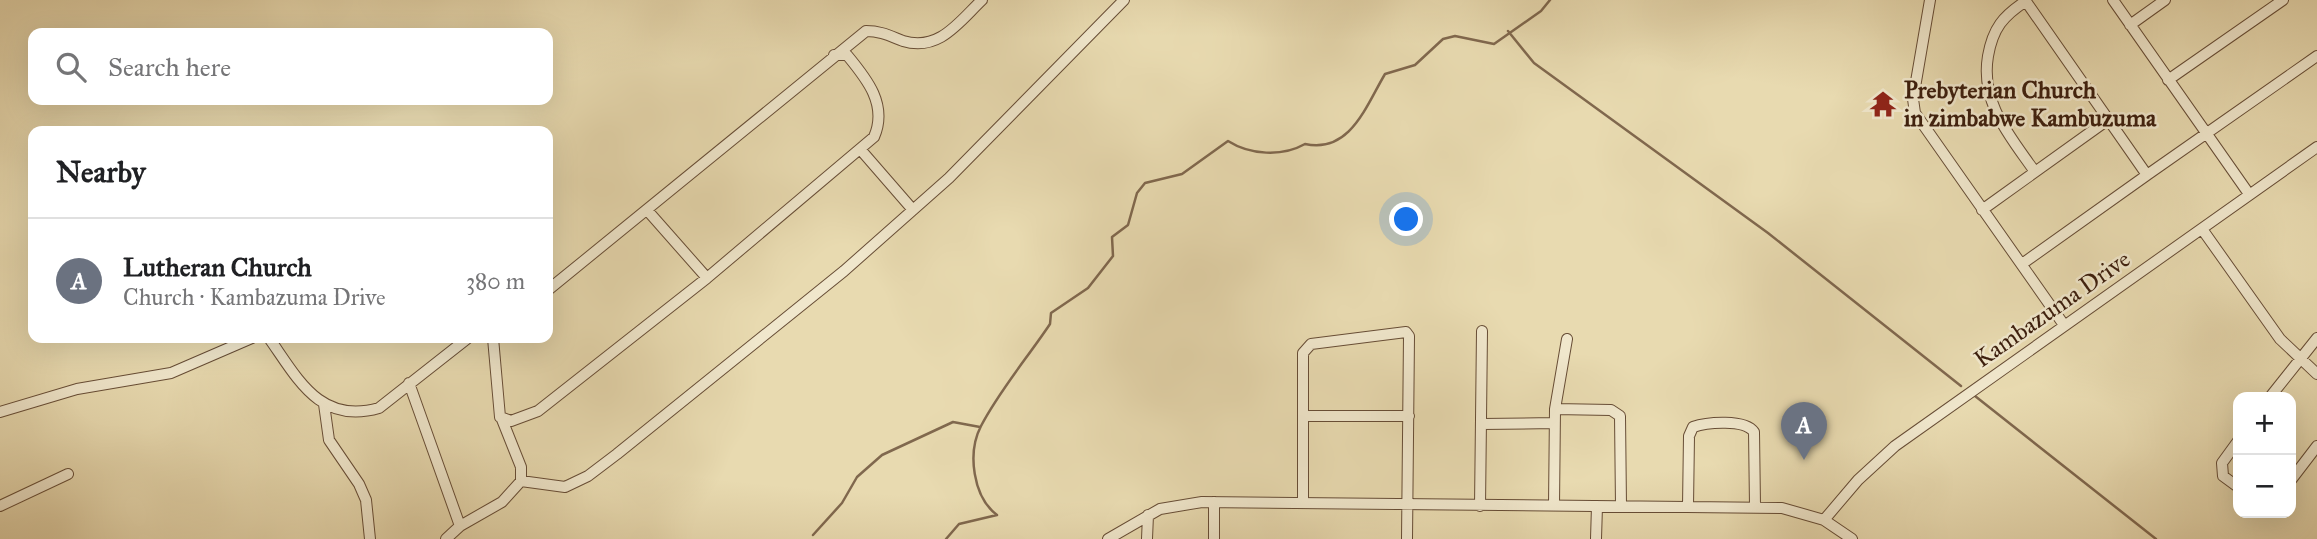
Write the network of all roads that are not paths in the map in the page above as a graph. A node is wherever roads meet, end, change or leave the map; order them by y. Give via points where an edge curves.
1 (982, 0) edge
2 (1124, 0) edge
3 (1930, 0) edge
4 (2113, 0) edge
5 (2165, 0) edge
6 (2283, 0) edge
7 (2026, 1) edge
8 (2130, 25) junction
9 (834, 55) junction
10 (2317, 56) edge
11 (2168, 80) junction
12 (2109, 119) junction
13 (2207, 133) junction
14 (2317, 147) edge
15 (860, 149) junction
16 (2035, 172) junction
17 (2147, 175) junction
18 (2249, 194) junction
19 (648, 209) junction
20 (913, 210) junction
21 (1982, 210) junction
22 (2202, 229) junction
23 (2022, 264) junction
24 (707, 278) junction
25 (553, 286) edge
26 (2064, 325) junction
27 (1482, 331) dead end
28 (2317, 338) edge
29 (1567, 339) dead end
30 (240, 343) edge
31 (272, 343) edge
32 (461, 343) edge
33 (493, 343) edge
34 (2299, 359) junction
35 (2317, 374) edge
36 (409, 383) junction
37 (2274, 392) edge
38 (324, 404) junction
39 (1555, 409) junction
40 (0, 412) edge
41 (1303, 416) junction
42 (1409, 416) junction
43 (500, 417) junction
44 (1555, 423) junction
45 (1482, 424) junction
46 (2317, 446) edge
47 (2233, 448) edge
48 (2296, 473) edge
49 (68, 474) dead end
50 (521, 481) junction
51 (2233, 483) edge
52 (1214, 502) junction
53 (1303, 503) junction
54 (1408, 504) junction
55 (1554, 505) junction
56 (0, 506) edge
57 (1480, 506) junction
58 (1597, 506) junction
59 (1620, 506) junction
60 (1688, 506) junction
61 (1755, 506) junction
62 (1148, 515) junction
63 (1825, 520) junction
64 (460, 526) junction
65 (370, 539) edge
66 (446, 539) edge
67 (1108, 539) edge
68 (1147, 539) edge
69 (1214, 539) edge
70 (1407, 539) edge
71 (1596, 539) edge
72 (1852, 539) edge

1 - 9 street via 933,43 921,46 880,31 866,31
2 - 20 street
3 - 21 street via 1914,113
4 - 8 street
5 - 8 street
6 - 11 street
7 - 12 street
7 - 16 street via 1995,28 1986,69 1987,92 2006,131
8 - 11 street
9 - 15 street via 847,55 873,90 879,124
9 - 19 street
10 - 13 street
11 - 13 street
12 - 16 street
12 - 17 street
13 - 17 street
13 - 18 street
14 - 18 street, Kambazuma Drive
15 - 20 street
15 - 24 street
16 - 21 street
17 - 23 street
18 - 22 street, Kambazuma Drive
19 - 24 street
19 - 25 street
20 - 50 street via 844,271 588,476 565,487
21 - 23 street
22 - 26 street, Kambazuma Drive
22 - 34 street
23 - 26 street
24 - 43 street via 538,411 511,421
26 - 63 street, Kambazuma Drive via 1895,446 1858,480
27 - 45 street
28 - 34 street
29 - 39 street
30 - 40 street via 171,373 77,389
31 - 38 street via 303,387
32 - 36 street
33 - 43 street
34 - 35 street
34 - 37 street
36 - 38 street via 379,408 363,412 341,412
36 - 64 street
38 - 65 street via 329,440 366,500
39 - 44 street
39 - 59 street via 1611,410 1620,416
41 - 42 street
41 - 42 street via 1303,353 1311,344 1406,332
41 - 53 street
42 - 54 street
43 - 50 street via 521,467
44 - 45 street
44 - 55 street
45 - 57 street
46 - 48 street
47 - 51 street via 2222,463 2223,476
49 - 56 street
50 - 64 street via 502,502
52 - 53 street
52 - 62 street via 1173,505
52 - 69 street
53 - 54 street
54 - 57 street
54 - 70 street
55 - 57 street
55 - 58 street
58 - 59 street
58 - 71 street
59 - 60 street
60 - 61 street
60 - 61 street via 1693,427 1741,424 1754,432
61 - 63 street via 1797,510
62 - 67 street
62 - 68 street
63 - 72 street
64 - 66 street

